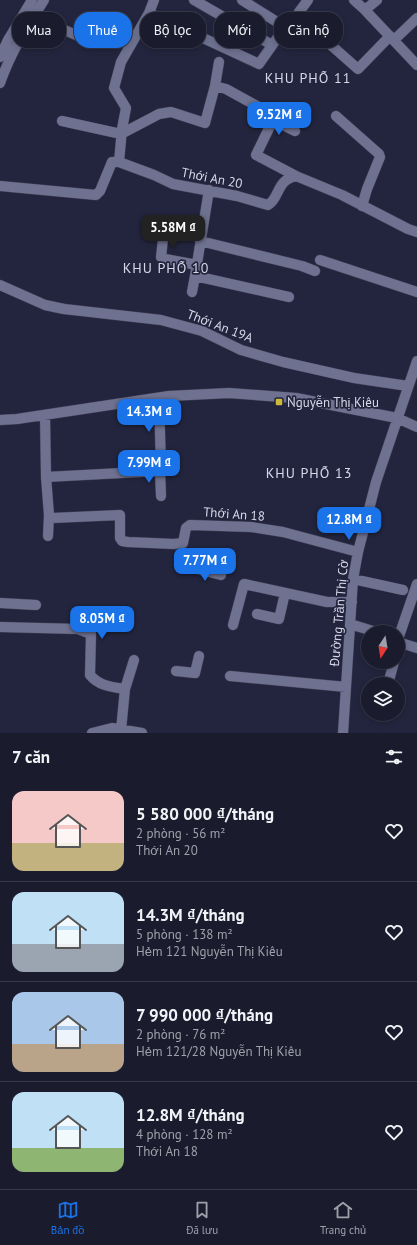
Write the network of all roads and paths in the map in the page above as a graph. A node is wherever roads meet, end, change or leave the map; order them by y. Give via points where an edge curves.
1 (32, 0) edge
2 (44, 0) edge
3 (154, 0) edge
4 (194, 0) edge
5 (242, 0) edge
6 (308, 0) edge
7 (354, 0) edge
8 (377, 0) edge
9 (365, 10) junction
10 (36, 12) edge
11 (149, 12) edge
12 (417, 18) edge
13 (140, 28) edge
14 (392, 38) junction
15 (206, 39) edge
16 (272, 45) junction
17 (14, 48) edge
18 (0, 58) edge
19 (219, 62) dead end
20 (417, 65) edge
21 (0, 83) edge
22 (215, 86) junction
23 (336, 116) dead end
24 (273, 120) junction
25 (62, 121) dead end
26 (294, 131) dead end
27 (121, 134) junction
28 (119, 162) junction
29 (296, 176) junction
30 (0, 186) edge
31 (209, 190) junction
32 (362, 206) junction
33 (165, 221) dead end
34 (417, 232) edge
35 (200, 240) junction
36 (320, 260) dead end
37 (196, 265) junction
38 (315, 271) dead end
39 (195, 276) junction
40 (0, 285) edge
41 (192, 292) dead end
42 (417, 292) edge
43 (289, 296) dead end
44 (417, 360) edge
45 (408, 386) junction
46 (158, 398) junction
47 (45, 415) junction
48 (397, 418) junction
49 (0, 420) edge
50 (417, 427) edge
51 (160, 471) junction
52 (46, 477) junction
53 (161, 496) dead end
54 (49, 515) junction
55 (48, 536) dead end
56 (358, 552) junction
57 (194, 568) dead end
58 (221, 575) dead end
59 (353, 579) junction
60 (417, 584) edge
61 (402, 590) dead end
62 (285, 593) junction
63 (352, 602) junction
64 (0, 603) edge
65 (36, 605) dead end
66 (257, 614) dead end
67 (350, 624) junction
68 (233, 625) dead end
69 (404, 625) edge
70 (0, 627) edge
71 (361, 627) edge
72 (405, 645) edge
73 (417, 648) edge
74 (199, 656) dead end
75 (134, 660) dead end
76 (176, 671) dead end
77 (230, 676) dead end
78 (346, 687) junction
79 (125, 689) junction
80 (115, 730) edge
81 (92, 733) edge
82 (142, 733) edge
83 (344, 733) edge

1 - 18 street
2 - 10 street
3 - 11 street
4 - 16 street
5 - 16 street via 285,27
6 - 14 street via 298,16 358,69
7 - 9 street
8 - 9 street
9 - 14 street
12 - 14 street
13 - 27 street via 121,62 114,88 126,108
14 - 20 street
15 - 16 street via 259,64
17 - 21 street
19 - 22 street
22 - 24 street via 226,89 257,106
22 - 27 street via 205,123 171,112 159,114
23 - 32 street via 379,154 380,158
24 - 26 street
24 - 29 street via 256,155
25 - 27 street
27 - 28 street
28 - 30 street via 112,162 96,196
28 - 31 street, Thới An 20 via 173,184
29 - 31 street, Thới An 20 via 288,177 268,205
29 - 32 street
31 - 35 street
32 - 34 street
33 - 37 street via 161,257
35 - 37 street
35 - 38 street
36 - 42 street
37 - 39 street
39 - 41 street
39 - 43 street
40 - 45 street, Thới An 19A via 45,305 161,320 202,331 241,350 283,362 354,378
44 - 45 street, Đường Trần Thị Cờ
45 - 48 street, Đường Trần Thị Cờ
46 - 47 street
46 - 48 street via 228,393 296,398
46 - 51 street
47 - 49 street
47 - 52 street
48 - 50 street
48 - 56 street, Đường Trần Thị Cờ via 376,482
51 - 52 street
51 - 53 street
52 - 54 street
54 - 55 street
54 - 56 street, Thới An 18 via 52,518 120,514 120,538 128,542 183,543 186,528 190,525 250,527 283,532
56 - 59 street, Đường Trần Thị Cờ
57 - 58 street
59 - 61 street
59 - 63 street, Đường Trần Thị Cờ
60 - 69 street
62 - 63 street via 327,602
62 - 66 street via 279,619
62 - 68 street via 244,584
63 - 67 street, Đường Trần Thị Cờ
64 - 65 street
67 - 71 street
67 - 78 street, Đường Trần Thị Cờ
70 - 79 street via 78,629 91,634 90,674 96,681 107,686
72 - 73 street
74 - 76 street via 195,673
75 - 79 street
77 - 78 street
78 - 83 street, Đường Trần Thị Cờ
79 - 80 street
80 - 81 street
80 - 82 street

